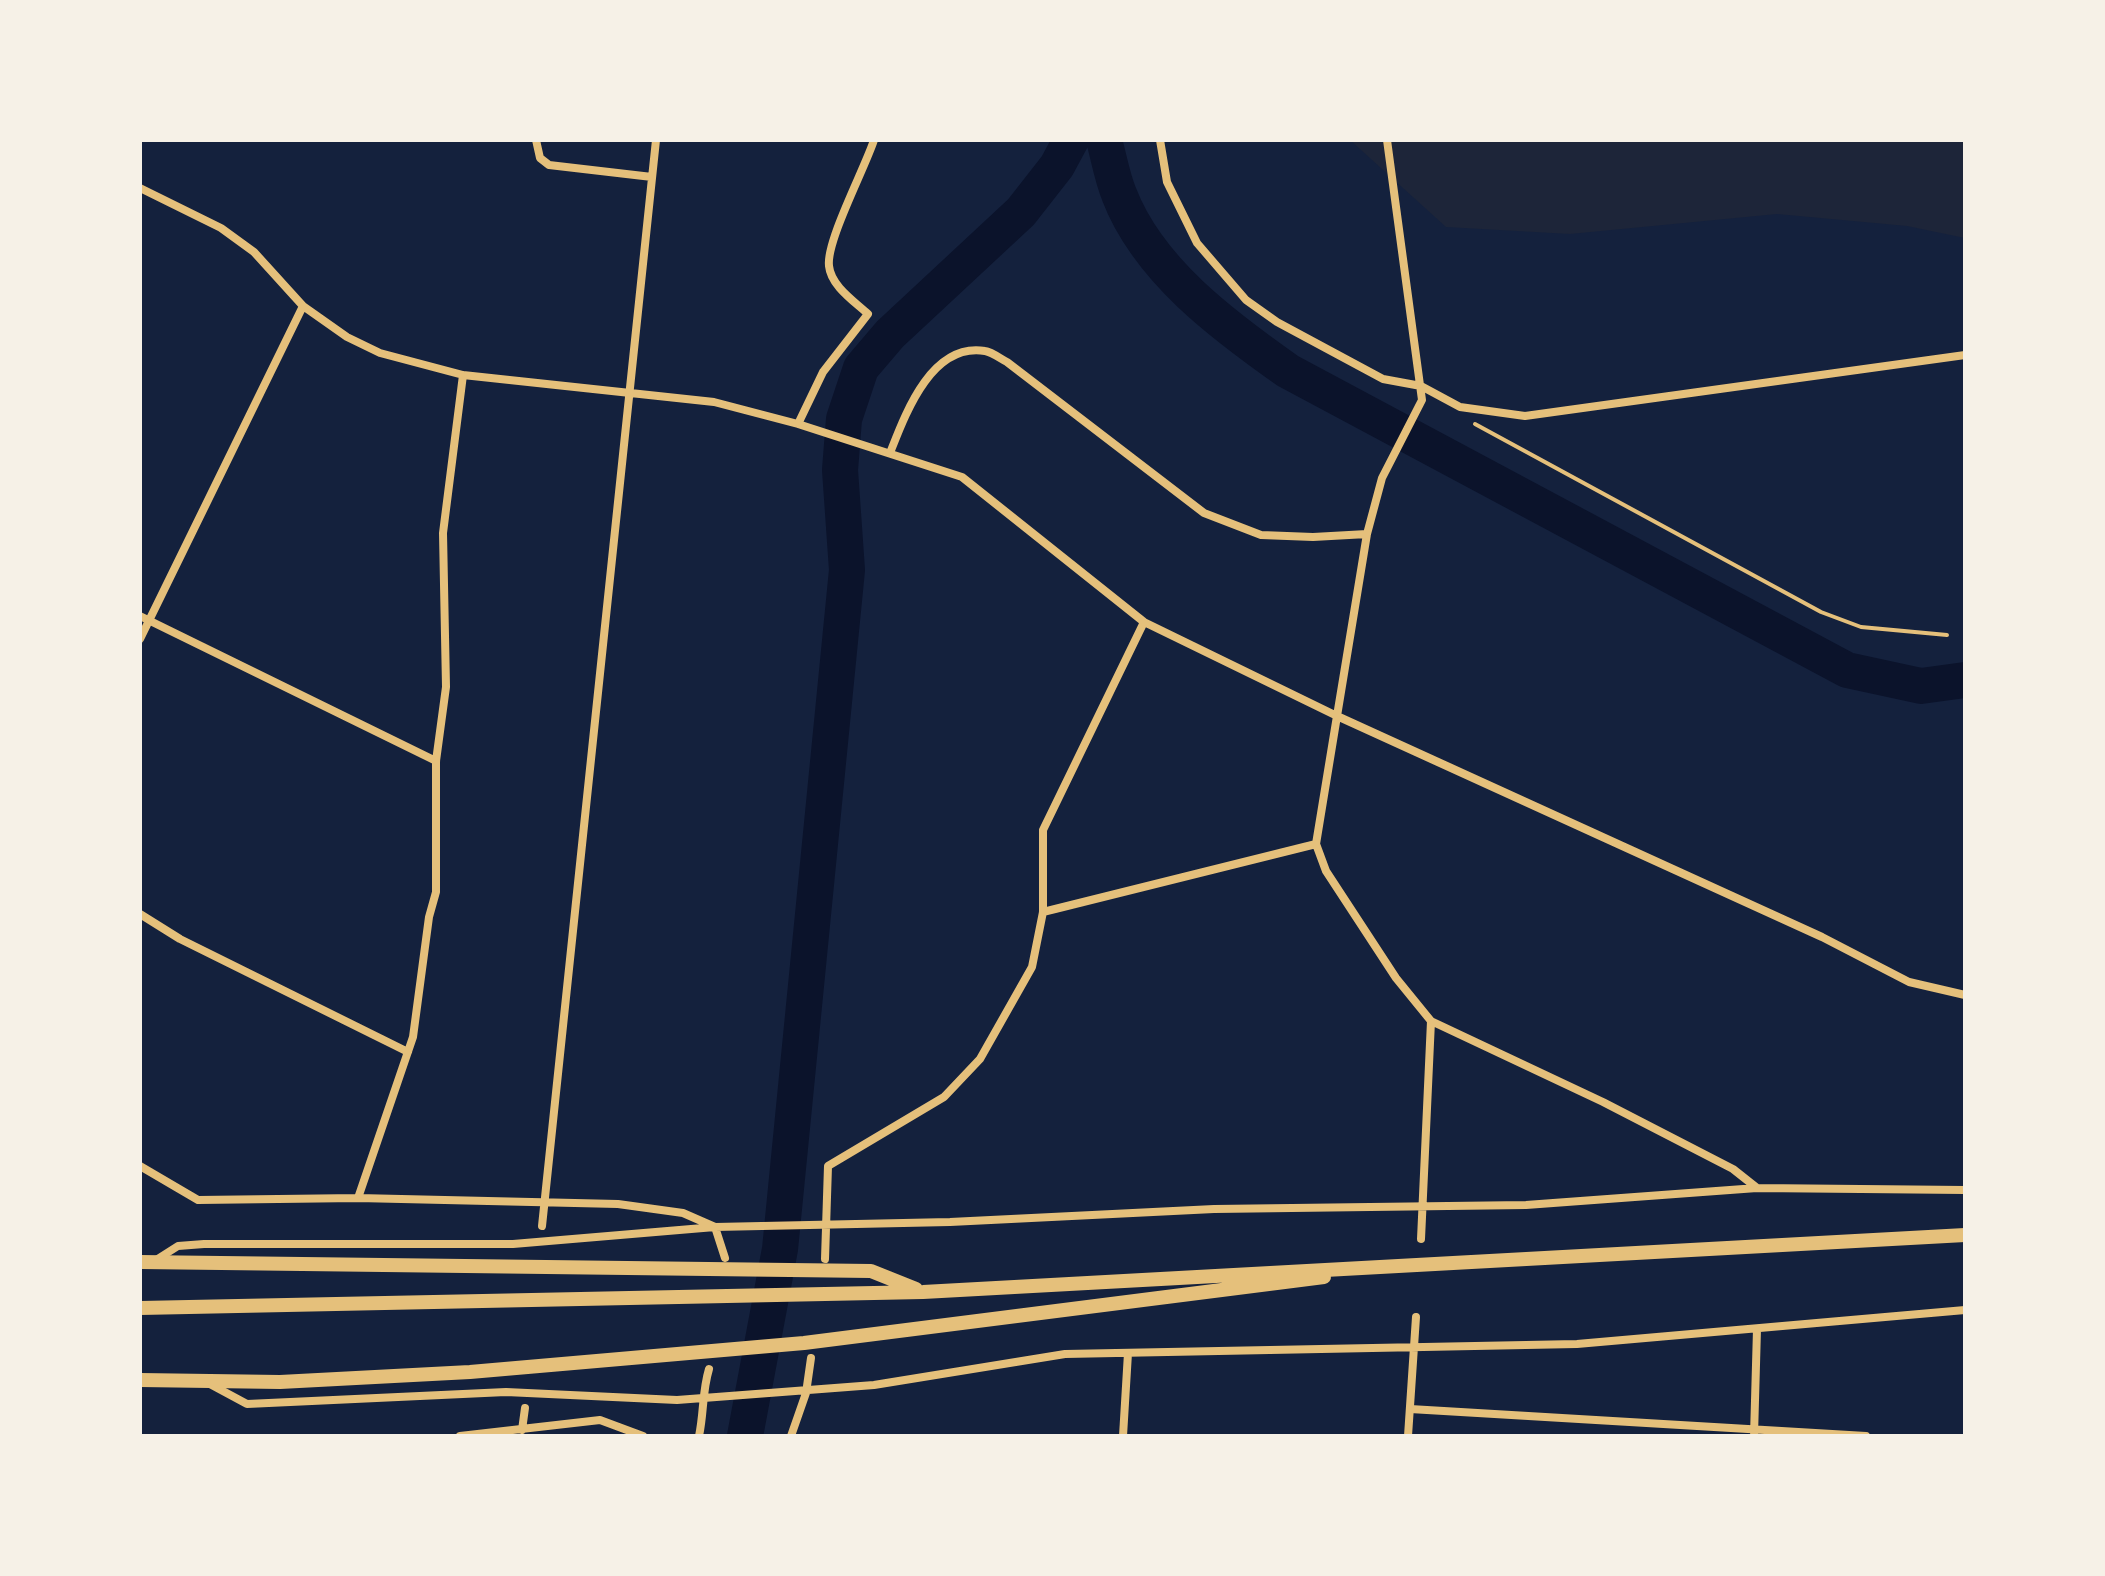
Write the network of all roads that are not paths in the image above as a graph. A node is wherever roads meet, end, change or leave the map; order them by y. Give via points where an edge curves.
1 (536, 140) edge
2 (656, 140) edge
3 (874, 140) edge
4 (1160, 140) edge
5 (1387, 140) edge
6 (652, 177) junction
7 (140, 188) edge
8 (303, 306) junction
9 (1965, 355) edge
10 (463, 375) junction
11 (1421, 386) junction
12 (629, 390) junction
13 (801, 425) junction
14 (890, 453) junction
15 (1367, 534) junction
16 (144, 618) edge
17 (1144, 622) junction
18 (140, 639) edge
19 (1337, 716) junction
20 (436, 761) junction
21 (1316, 844) junction
22 (1043, 912) junction
23 (140, 914) edge
24 (1965, 995) edge
25 (1431, 1021) junction
26 (408, 1052) junction
27 (140, 1166) edge
28 (1757, 1188) junction
29 (1965, 1190) edge
30 (358, 1198) junction
31 (543, 1201) junction
32 (1424, 1207) junction
33 (542, 1226) dead end
34 (827, 1226) junction
35 (715, 1227) junction
36 (1965, 1235) edge
37 (1421, 1239) dead end
38 (825, 1259) dead end
39 (147, 1262) edge
40 (1431, 1262) junction
41 (729, 1264) junction
42 (923, 1292) junction
43 (140, 1308) edge
44 (1965, 1310) edge
45 (1416, 1317) dead end
46 (1757, 1329) junction
47 (1417, 1349) junction
48 (1128, 1353) junction
49 (811, 1358) dead end
50 (709, 1369) dead end
51 (200, 1379) junction
52 (140, 1380) edge
53 (806, 1393) junction
54 (701, 1397) junction
55 (525, 1408) dead end
56 (1410, 1409) junction
57 (522, 1430) junction
58 (1754, 1434) edge
59 (460, 1436) edge
60 (643, 1436) edge
61 (699, 1436) edge
62 (791, 1436) edge
63 (1123, 1436) edge
64 (1408, 1436) edge
65 (1866, 1436) edge

1 - 6 street via 540,158 549,165
2 - 6 street
3 - 13 street via 832,244 829,266 838,286 868,314 823,372
4 - 11 street via 1167,182 1197,243 1246,300 1383,379
5 - 11 street
6 - 12 street
7 - 8 street via 232,236 254,252
8 - 10 street via 380,353
8 - 16 street
9 - 11 street via 1525,416 1460,407
10 - 12 street
10 - 20 street via 443,533 446,687
11 - 15 street via 1422,400 1382,478
12 - 13 street via 714,402
12 - 31 street
13 - 14 street
14 - 15 street via 907,408 934,368 964,353 985,351 1007,362 1204,513 1261,535
14 - 17 street via 962,477
15 - 19 street
16 - 18 street
16 - 20 street
17 - 19 street
17 - 22 street via 1043,830
19 - 21 street
19 - 24 street via 1822,937 1909,982
20 - 26 street via 436,892
21 - 22 street
21 - 25 street via 1326,871 1396,978
22 - 34 street via 1032,967 980,1059 944,1097 828,1166
23 - 26 street
25 - 28 street via 1616,1109 1733,1169
25 - 32 street
26 - 30 street
27 - 30 street via 198,1200
28 - 29 street
28 - 32 street via 1541,1205
30 - 31 street
31 - 33 street
31 - 35 street via 683,1213
32 - 34 street via 1214,1209
32 - 37 street
34 - 35 street
34 - 38 street
35 - 39 street via 513,1244 204,1244 178,1246
35 - 41 street
36 - 40 highway
39 - 41 highway
40 - 42 highway
40 - 51 highway via 804,1343 470,1372 280,1382
41 - 42 highway via 871,1271
42 - 43 highway
44 - 46 street
45 - 47 street
46 - 47 street via 1577,1344
46 - 58 street
47 - 48 street
47 - 56 street
48 - 53 street via 1065,1354
48 - 63 street
49 - 53 street
50 - 54 street
51 - 52 highway
51 - 54 street via 247,1404 506,1392
53 - 54 street
53 - 62 street
54 - 61 street
55 - 57 street
56 - 58 street
56 - 64 street
57 - 59 street
57 - 60 street via 600,1420
58 - 65 street

